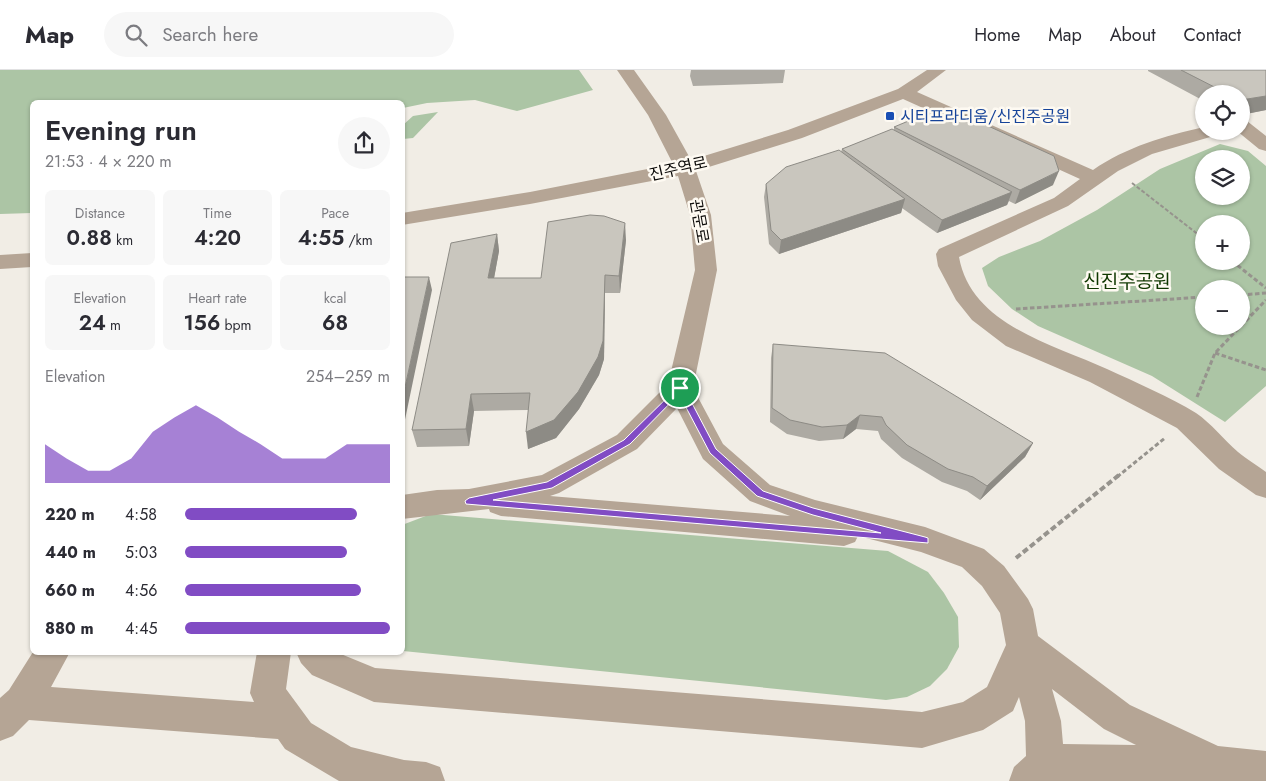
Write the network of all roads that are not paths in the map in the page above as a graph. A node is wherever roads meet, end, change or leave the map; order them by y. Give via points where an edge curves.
1 (625, 70) edge
2 (938, 70) edge
3 (904, 93) junction
4 (1266, 124) edge
5 (1195, 134) edge
6 (1266, 145) edge
7 (686, 168) junction
8 (1094, 178) junction
9 (405, 219) edge
10 (30, 260) edge
11 (0, 262) edge
12 (680, 388) junction
13 (1266, 487) edge
14 (469, 501) junction
15 (405, 507) edge
16 (925, 540) junction
17 (1023, 645) junction
18 (51, 655) edge
19 (274, 655) edge
20 (316, 655) edge
21 (11, 712) edge
22 (287, 722) junction
23 (1216, 765) junction
24 (1266, 770) edge
25 (1037, 772) edge
26 (426, 781) edge

1 - 7 street, 관문로 via 648,100
2 - 3 street, 진주역로
3 - 7 street, 진주역로 via 796,134
3 - 8 street
4 - 6 street via 1241,125
5 - 8 street via 1145,150
7 - 9 street, 진주역로
7 - 12 street, 관문로 via 698,201 706,272
8 - 13 street via 1061,202 947,254 949,266 964,295 981,315 1015,340 1099,376 1187,421 1229,461
10 - 11 street
12 - 14 street via 627,442 549,485
12 - 16 street via 713,451 760,493 813,512
14 - 15 street
14 - 16 street
16 - 17 street via 974,558 993,576 1016,609
17 - 20 street via 1000,699 970,718 922,730 374,685 324,664
17 - 23 street via 1117,717
17 - 25 street via 1042,721
18 - 21 street
19 - 22 street via 268,693
21 - 22 street
22 - 26 street via 298,736 344,764 404,779
23 - 24 street
23 - 25 street

